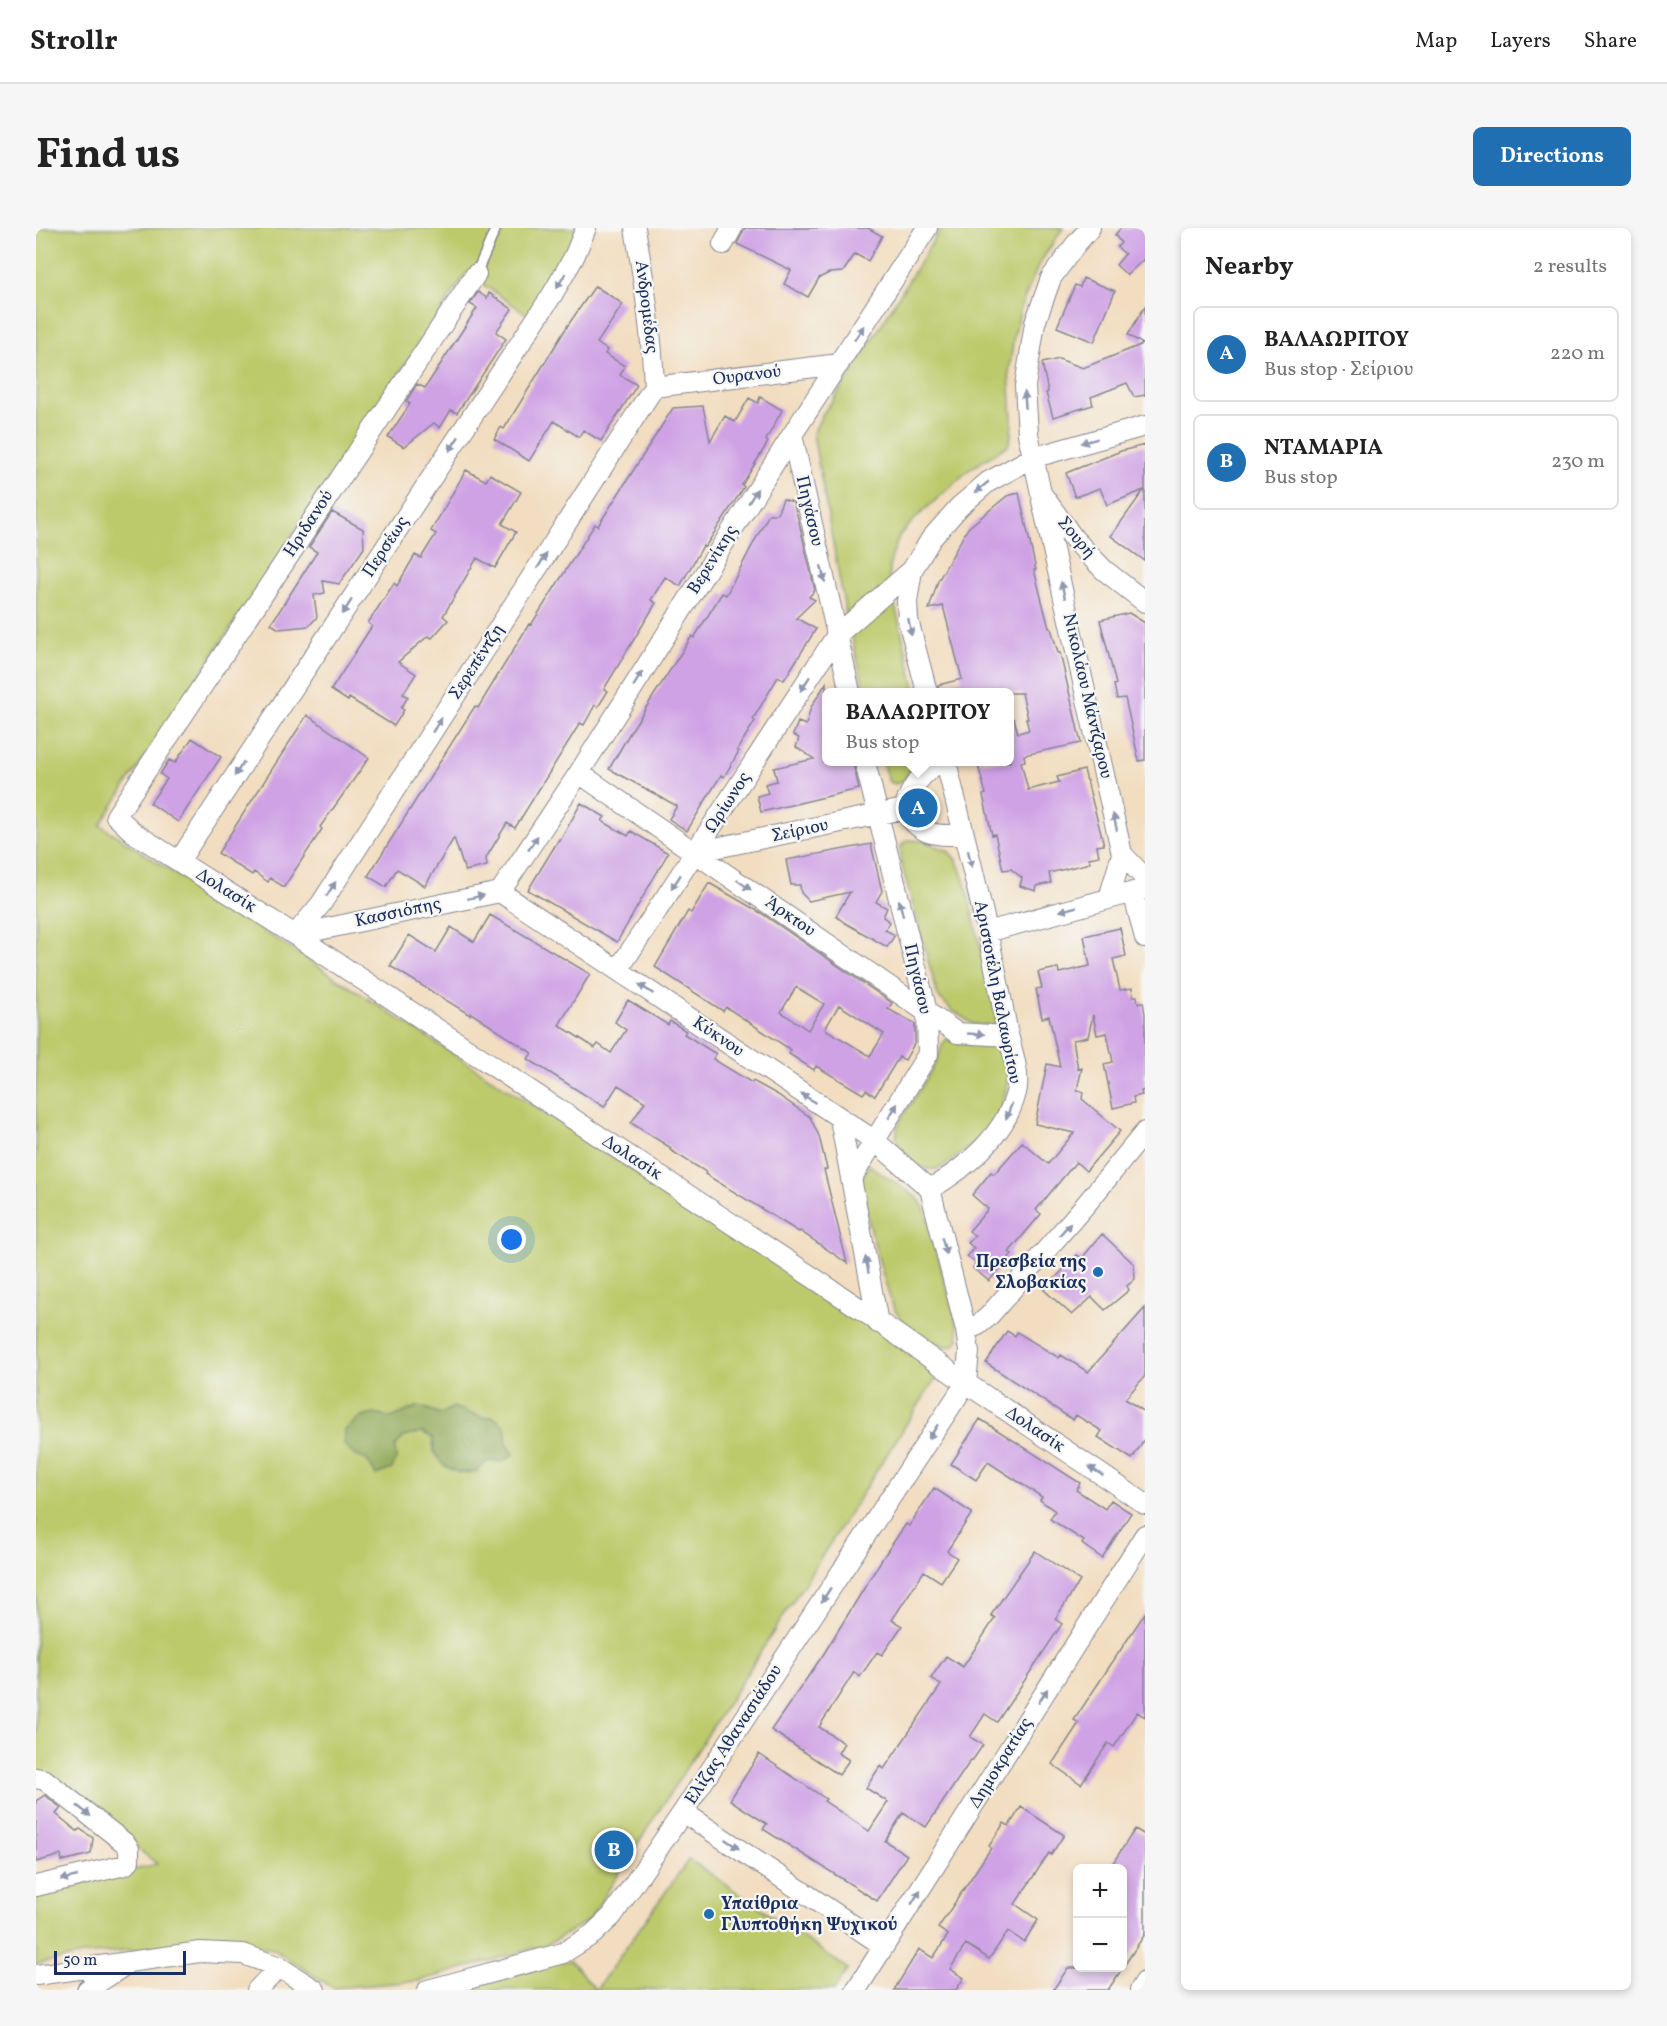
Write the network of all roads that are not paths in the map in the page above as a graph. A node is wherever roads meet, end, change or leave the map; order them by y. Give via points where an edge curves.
1 (496, 228) edge
2 (586, 228) edge
3 (635, 228) edge
4 (927, 228) edge
5 (1090, 228) edge
6 (476, 274) joint
7 (839, 364) junction
8 (654, 387) junction
9 (1145, 426) edge
10 (792, 435) junction
11 (1032, 458) junction
12 (1041, 493) junction
13 (912, 570) junction
14 (1145, 602) edge
15 (837, 634) junction
16 (849, 688) edge
17 (926, 688) edge
18 (866, 766) edge
19 (933, 766) edge
20 (947, 766) edge
21 (579, 772) junction
22 (904, 809) junction
23 (877, 815) junction
24 (116, 816) joint
25 (964, 834) junction
26 (696, 852) junction
27 (1122, 854) junction
28 (179, 861) junction
29 (1141, 886) edge
30 (500, 892) junction
31 (1109, 898) junction
32 (987, 932) junction
33 (296, 935) junction
34 (1145, 938) edge
35 (618, 970) junction
36 (927, 1012) junction
37 (1008, 1036) junction
38 (840, 1119) junction
39 (1145, 1132) edge
40 (875, 1141) junction
41 (851, 1179) junction
42 (930, 1189) junction
43 (878, 1323) junction
44 (966, 1329) junction
45 (966, 1383) junction
46 (1145, 1504) edge
47 (1145, 1535) edge
48 (36, 1778) edge
49 (683, 1812) junction
50 (36, 1886) edge
51 (884, 1946) junction
52 (130, 1961) junction
53 (36, 1975) edge
54 (288, 1978) edge
55 (64, 1981) edge
56 (1145, 1982) edge
57 (87, 1990) edge
58 (257, 1990) edge
59 (315, 1990) edge
60 (428, 1990) edge
61 (855, 1990) edge
62 (1140, 1990) edge

1 - 6 lane, Ηριδανού
2 -> 28 street, Περσέως via 552,295
3 - 8 street, Ανδρομέδας via 651,336
7 -> 4 street, Βερενίκης
11 -> 5 street, Σουρή via 1025,386 1035,323 1051,278
6 - 24 street, Ηριδανού
7 - 8 street, Ουρανού
7 - 10 street, Βερενίκης
33 -> 8 street, Σερεπέντζη via 321,904
9 -> 11 street
10 -> 15 street, Πηγάσου
21 -> 10 street, Βερενίκης
11 - 12 street, Σουρή
11 -> 13 street via 988,482 959,507 931,539
12 - 14 street, Σουρή via 1096,563
27 -> 12 street, Νικολάου Μάντζαρου
13 - 15 street, Ωρίωνος
13 -> 17 street via 908,620
15 - 16 street, Πηγάσου
15 -> 26 street, Ωρίωνος
18 - 23 street, Πηγάσου
19 - 22 street via 908,793
20 - 25 street, Αριστοτέλη Βαλαωρίτου
21 - 26 street, Άρκτου
30 -> 21 street, Βερενίκης
22 - 23 street, Σείριου
22 - 25 street via 912,823 927,831 942,837
23 - 26 street, Σείριου
36 -> 23 street, Πηγάσου
24 - 28 street, Δολασίκ via 134,833
25 -> 32 street, Αριστοτέλη Βαλαωρίτου
26 -> 35 street, Ωρίωνος
26 -> 36 street, Άρκτου
27 - 29 street
27 - 31 street, Νικολάου Μάντζαρου
28 - 33 street, Δολασίκ
29 - 31 street
29 - 34 street
33 -> 30 street, Κασσιόπης
30 - 35 street, Κύκνου
31 -> 32 street
32 - 37 street, Αριστοτέλη Βαλαωρίτου
33 - 43 street, Δολασίκ
38 -> 35 street, Κύκνου
36 -> 37 street, Άρκτου via 957,1033
40 -> 36 street, Πηγάσου via 927,1054
37 -> 42 street, Αριστοτέλη Βαλαωρίτου via 1016,1091 1006,1118 996,1134 954,1175
38 - 40 street, Κύκνου
38 - 41 street
44 -> 39 street via 988,1317
40 - 41 street, Πηγάσου
40 - 42 street, Κύκνου
43 -> 41 street
42 -> 44 street
43 - 45 street, Δολασίκ
44 - 45 street
46 -> 45 street, Δολασίκ
45 -> 49 street, Ελίζας Αθανασιάδου
51 -> 47 street, Δημοκρατίας
48 -> 50 street via 45,1780 129,1849 129,1862 124,1865
49 -> 51 street
49 - 60 street, Ελίζας Αθανασιάδου via 612,1916 594,1934 563,1953
51 - 61 street, Δημοκρατίας
52 - 54 street via 200,1952 243,1954
52 - 55 street
52 - 57 street
53 - 55 street
54 - 58 street
54 - 59 street
56 - 62 street

